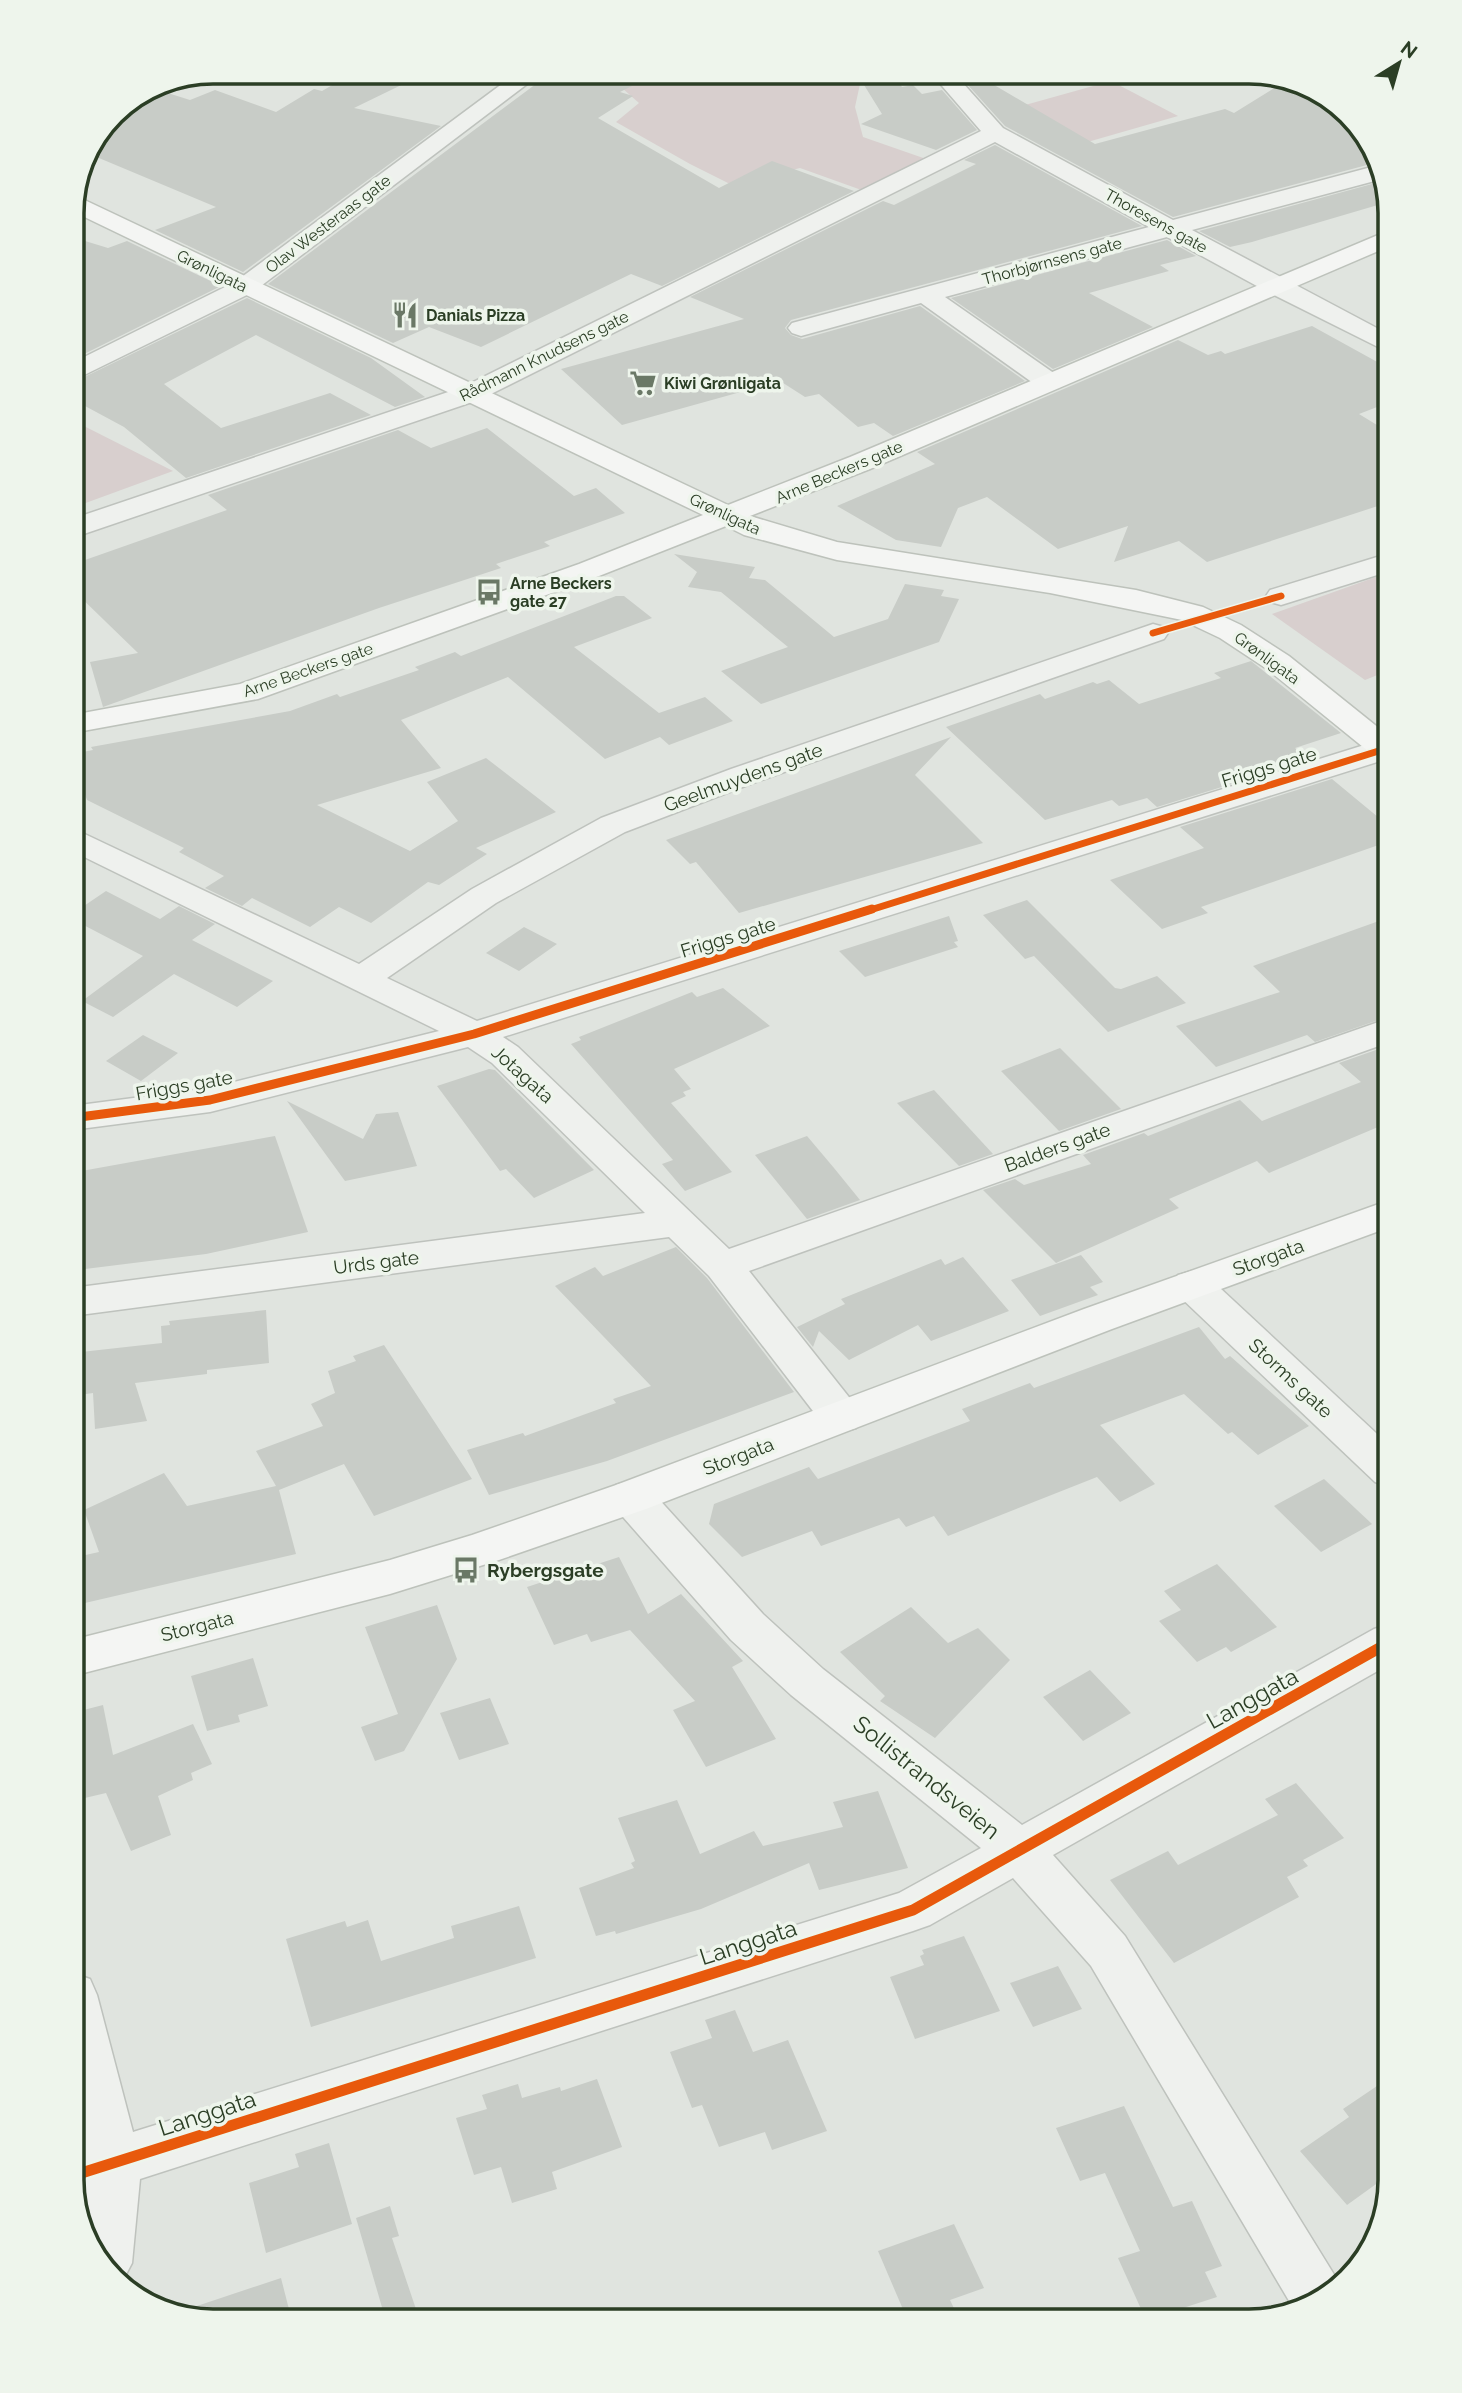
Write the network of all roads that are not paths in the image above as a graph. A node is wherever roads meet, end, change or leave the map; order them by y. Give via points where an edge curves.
1 (516, 84) edge
2 (952, 84) edge
3 (995, 133) junction
4 (1372, 175) edge
5 (84, 207) edge
6 (1171, 230) junction
7 (1378, 242) edge
8 (1275, 286) junction
9 (244, 287) junction
10 (926, 295) junction
11 (801, 328) dead end
12 (1378, 339) edge
13 (84, 367) edge
14 (1049, 382) junction
15 (472, 393) junction
16 (730, 517) junction
17 (84, 524) edge
18 (1378, 566) edge
19 (1281, 596) dead end
20 (1153, 634) dead end
21 (84, 722) edge
22 (1378, 743) edge
23 (1378, 754) edge
24 (84, 844) edge
25 (360, 980) junction
26 (1378, 1032) edge
27 (474, 1034) junction
28 (84, 1118) edge
29 (1378, 1217) edge
30 (679, 1222) junction
31 (723, 1266) junction
32 (1192, 1285) junction
33 (84, 1300) edge
34 (841, 1417) junction
35 (1378, 1460) edge
36 (631, 1497) junction
37 (1378, 1650) edge
38 (84, 1655) edge
39 (1020, 1852) junction
40 (84, 2090) edge
41 (94, 2169) edge
42 (103, 2246) edge
43 (1314, 2291) edge

1 - 9 street, Olav Westeraas gate
2 - 3 street, Thoresens gate
3 - 6 street, Thoresens gate
3 - 15 street, Rådmann Knudsens gate
4 - 6 street, Thorbjørnsens gate
5 - 9 main road, Grønligata
6 - 8 street, Thoresens gate
6 - 10 street, Thorbjørnsens gate
7 - 8 main road, Arne Beckers gate
8 - 12 street, Thoresens gate
8 - 14 main road, Arne Beckers gate
9 - 13 street, Olav Westeraas gate
9 - 15 main road, Grønligata
10 - 11 street, Thorbjørnsens gate
10 - 14 street
14 - 16 main road, Arne Beckers gate
15 - 16 main road, Grønligata
15 - 17 street, Rådmann Knudsens gate
16 - 21 main road, Arne Beckers gate via 247,692
16 - 22 main road, Grønligata via 806,546 1068,587 1204,618 1270,659
18 - 19 street
20 - 25 street, Geelmuydens gate via 613,825 484,897
23 - 27 street, Friggs gate
24 - 25 street, Jotagata
25 - 27 street, Jotagata
26 - 31 street, Balders gate
27 - 28 street, Friggs gate via 210,1100
27 - 30 street, Jotagata via 505,1055
29 - 32 main road, Storgata
30 - 31 street, Jotagata
30 - 33 street, Urds gate
31 - 34 street, Jotagata
32 - 34 main road, Storgata
32 - 35 street, Storms gate
34 - 36 main road, Storgata
36 - 38 main road, Storgata via 390,1577
36 - 39 street, Sollistrandsveien via 709,1587 787,1664
37 - 39 street, Langgata
39 - 41 street, Langgata via 913,1910
39 - 43 street, Sollistrandsveien via 1108,1951
40 - 41 street
41 - 42 street

